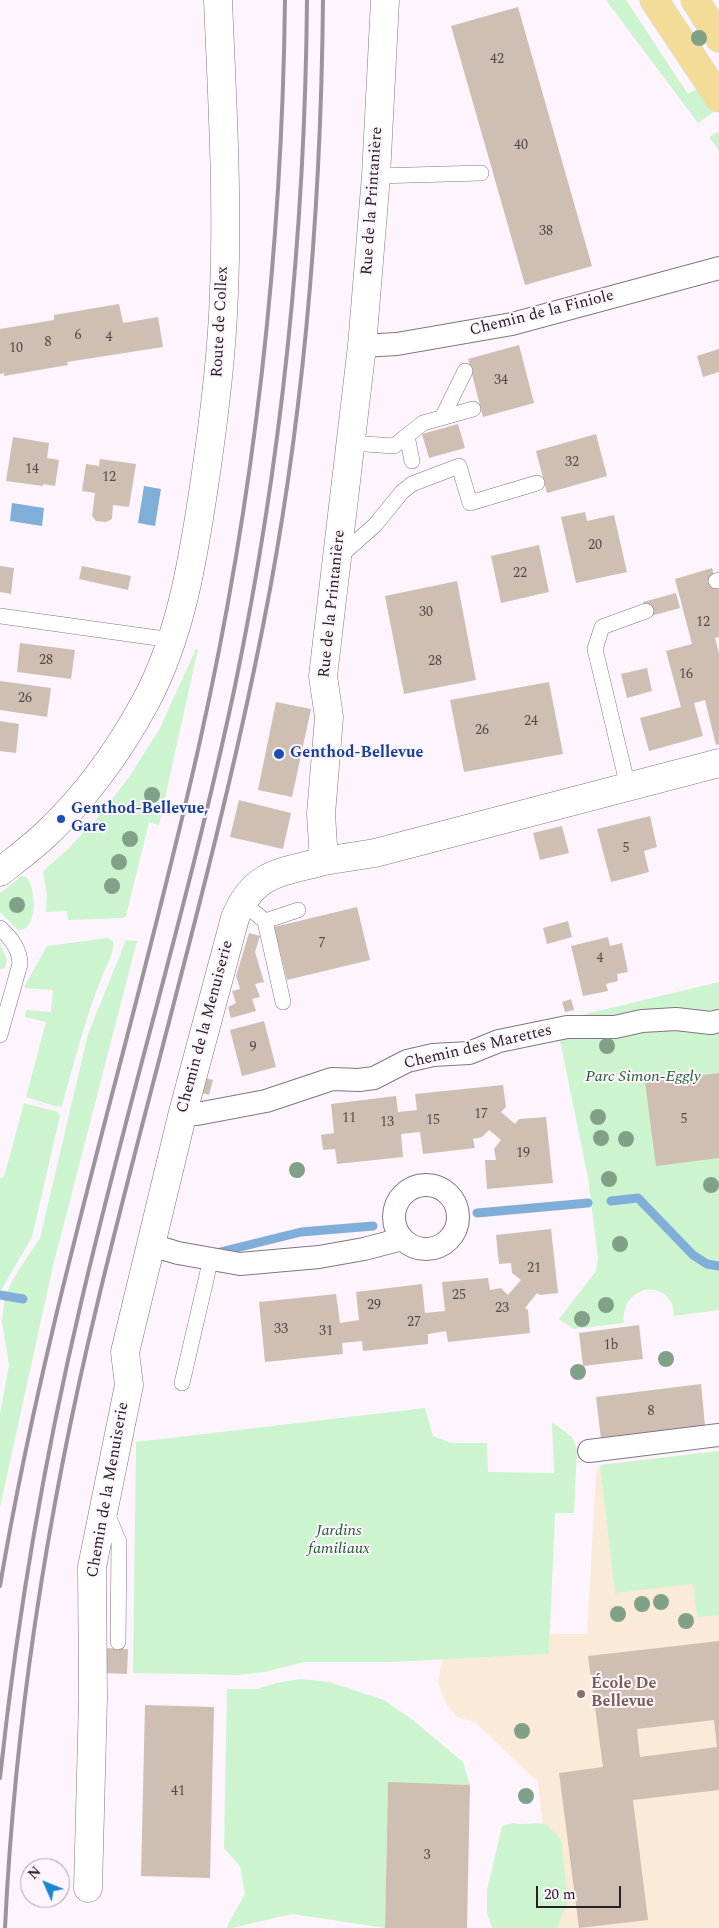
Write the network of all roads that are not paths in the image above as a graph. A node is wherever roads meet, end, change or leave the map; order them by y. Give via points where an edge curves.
1 (218, 0) edge
2 (385, 0) edge
3 (654, 0) edge
4 (695, 0) edge
5 (719, 38) edge
6 (719, 98) edge
7 (481, 173) dead end
8 (376, 176) junction
9 (719, 268) edge
10 (362, 346) junction
11 (465, 371) dead end
12 (473, 409) dead end
13 (442, 418) junction
14 (406, 436) junction
15 (352, 443) junction
16 (412, 461) dead end
17 (537, 482) dead end
18 (338, 557) junction
19 (646, 611) dead end
20 (0, 616) edge
21 (172, 640) junction
22 (719, 764) edge
23 (628, 787) junction
24 (324, 861) junction
25 (0, 872) edge
26 (242, 902) junction
27 (298, 910) dead end
28 (265, 921) junction
29 (0, 928) edge
30 (283, 1002) dead end
31 (719, 1021) edge
32 (0, 1035) edge
33 (183, 1112) junction
34 (402, 1239) dead end
35 (151, 1246) junction
36 (208, 1271) dead end
37 (182, 1383) dead end
38 (719, 1436) edge
39 (589, 1451) dead end
40 (104, 1507) junction
41 (118, 1642) dead end
42 (88, 1888) dead end

1 - 21 street, Route de Collex via 225,159 225,250 218,380 195,544
2 - 8 street, Rue de la Printanière
3 - 6 main road
4 - 5 main road
7 - 8 lane
8 - 10 street, Rue de la Printanière
9 - 10 street, Chemin de la Finiole via 512,324 397,344
10 - 15 street, Rue de la Printanière
11 - 13 lane
12 - 13 lane
13 - 14 lane via 422,423
14 - 15 lane via 394,446
14 - 16 lane
15 - 18 street, Rue de la Printanière
17 - 18 lane via 470,503 459,466 412,484 375,525
18 - 24 street, Rue de la Printanière via 323,676 329,717 321,814
19 - 23 lane via 602,627 595,649
20 - 21 lane
21 - 25 street, Route de Collex via 146,701 98,776 44,836
22 - 23 street
23 - 24 street via 374,853
24 - 26 street, Chemin de la Menuiserie via 259,882
26 - 28 lane
26 - 33 street, Chemin de la Menuiserie
27 - 28 lane
28 - 30 lane
29 - 32 lane via 13,941 20,957
31 - 33 street, Chemin des Marettes via 676,1019 615,1027 567,1027 499,1041 469,1053 433,1055 407,1062 374,1078 332,1079 266,1101 197,1114
33 - 35 street, Chemin de la Menuiserie
34 - 35 street via 319,1257 240,1264
35 - 40 street, Chemin de la Menuiserie via 125,1352 129,1385
36 - 37 lane
38 - 39 street
40 - 41 lane via 119,1542
40 - 42 street, Chemin de la Menuiserie via 92,1568 93,1698

